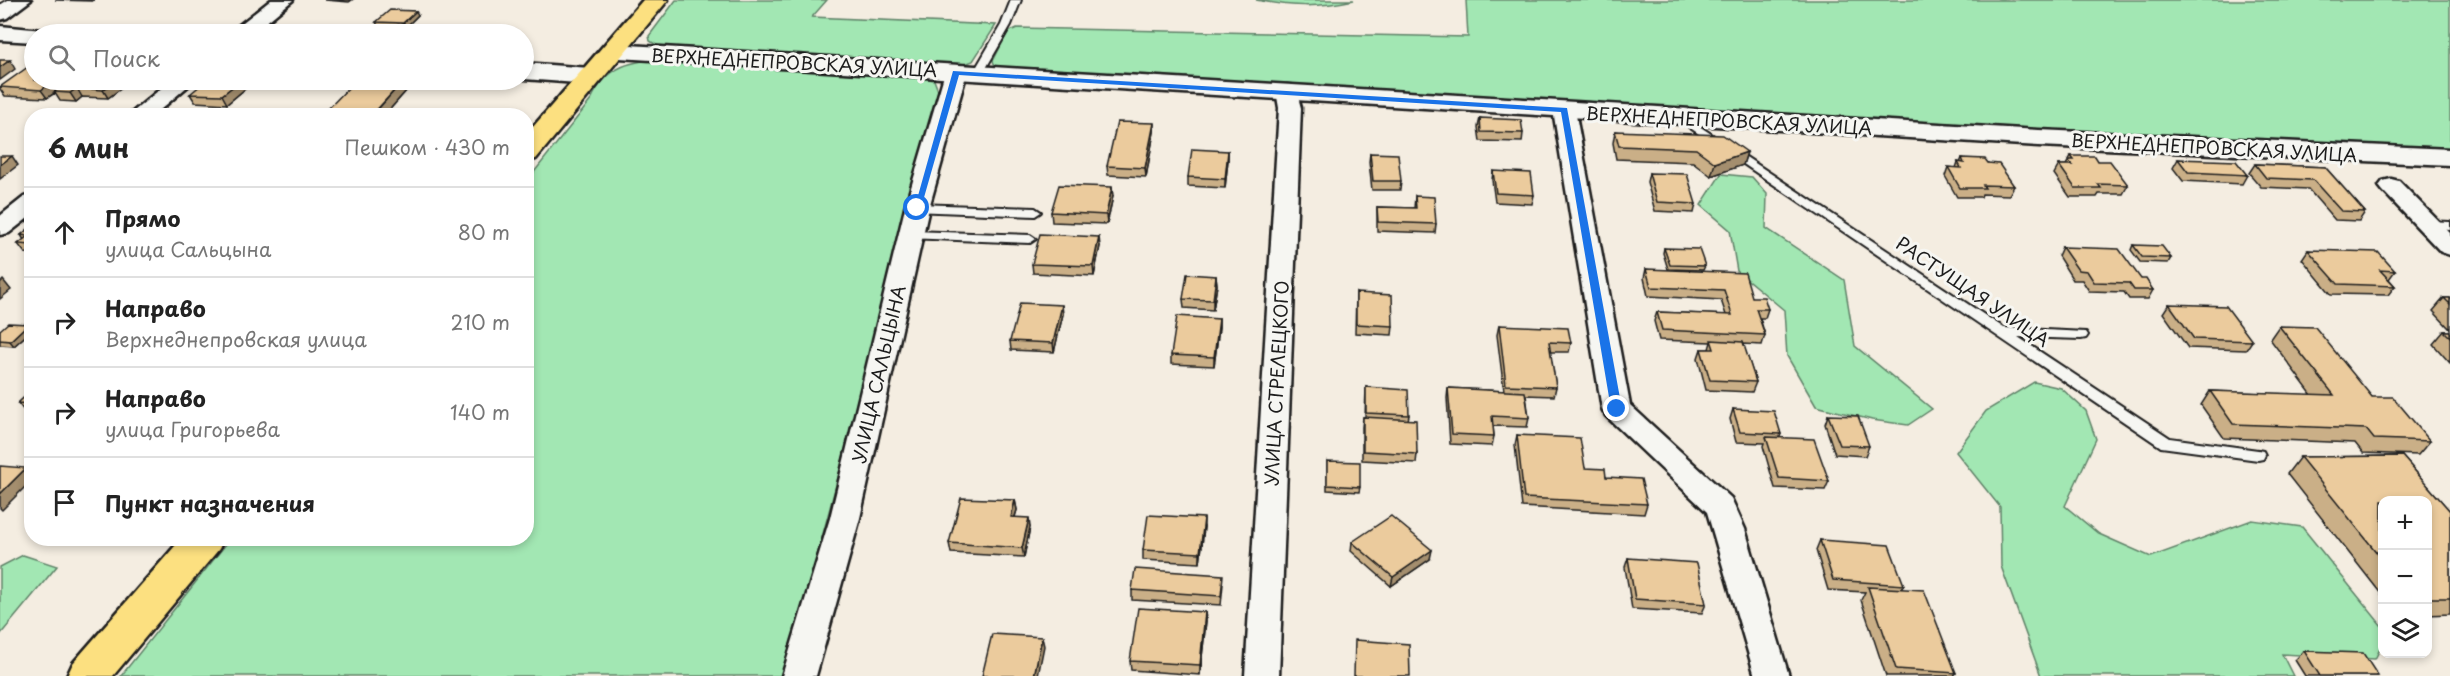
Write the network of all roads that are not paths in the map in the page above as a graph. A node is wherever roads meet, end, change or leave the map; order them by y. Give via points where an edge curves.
1 (21, 0) edge
2 (283, 0) edge
3 (656, 0) edge
4 (1016, 0) edge
5 (0, 14) edge
6 (253, 24) edge
7 (0, 33) edge
8 (24, 34) edge
9 (612, 52) junction
10 (534, 72) edge
11 (967, 73) junction
12 (590, 76) junction
13 (172, 90) edge
14 (1287, 91) junction
15 (149, 108) edge
16 (1564, 110) junction
17 (1681, 117) junction
18 (534, 143) edge
19 (2450, 157) edge
20 (2391, 186) dead end
21 (24, 208) edge
22 (917, 208) junction
23 (1035, 212) dead end
24 (2439, 225) edge
25 (0, 228) edge
26 (911, 235) junction
27 (1030, 239) dead end
28 (2450, 247) edge
29 (2001, 332) junction
30 (2081, 334) dead end
31 (2258, 455) dead end
32 (198, 546) edge
33 (88, 676) edge
34 (799, 676) edge
35 (1262, 676) edge
36 (1772, 676) edge

1 - 5 street
2 - 6 street
3 - 9 main road
4 - 11 lane via 1006,25
7 - 8 street
9 - 11 street, ВЕРХНЕДНЕПРОВСКАЯ УЛИЦА
9 - 12 main road
10 - 12 street
11 - 14 street, ВЕРХНЕДНЕПРОВСКАЯ УЛИЦА
11 - 22 street, УЛИЦА САЛЬЦЫНА
12 - 18 main road
13 - 15 street
14 - 16 street, ВЕРХНЕДНЕПРОВСКАЯ УЛИЦА
14 - 35 street, УЛИЦА СТРЕЛЕЦКОГО via 1290,108
16 - 17 street, ВЕРХНЕДНЕПРОВСКАЯ УЛИЦА
16 - 36 street via 1617,409 1720,506
17 - 19 street, ВЕРХНЕДНЕПРОВСКАЯ УЛИЦА
17 - 29 lane, РАСТУЩАЯ УЛИЦА
20 - 24 street
21 - 25 street
22 - 23 lane
22 - 26 street, УЛИЦА САЛЬЦЫНА
24 - 28 street
26 - 27 lane
26 - 34 street, УЛИЦА САЛЬЦЫНА via 844,518
29 - 30 lane
29 - 31 lane, РАСТУЩАЯ УЛИЦА via 2166,443
32 - 33 main road

